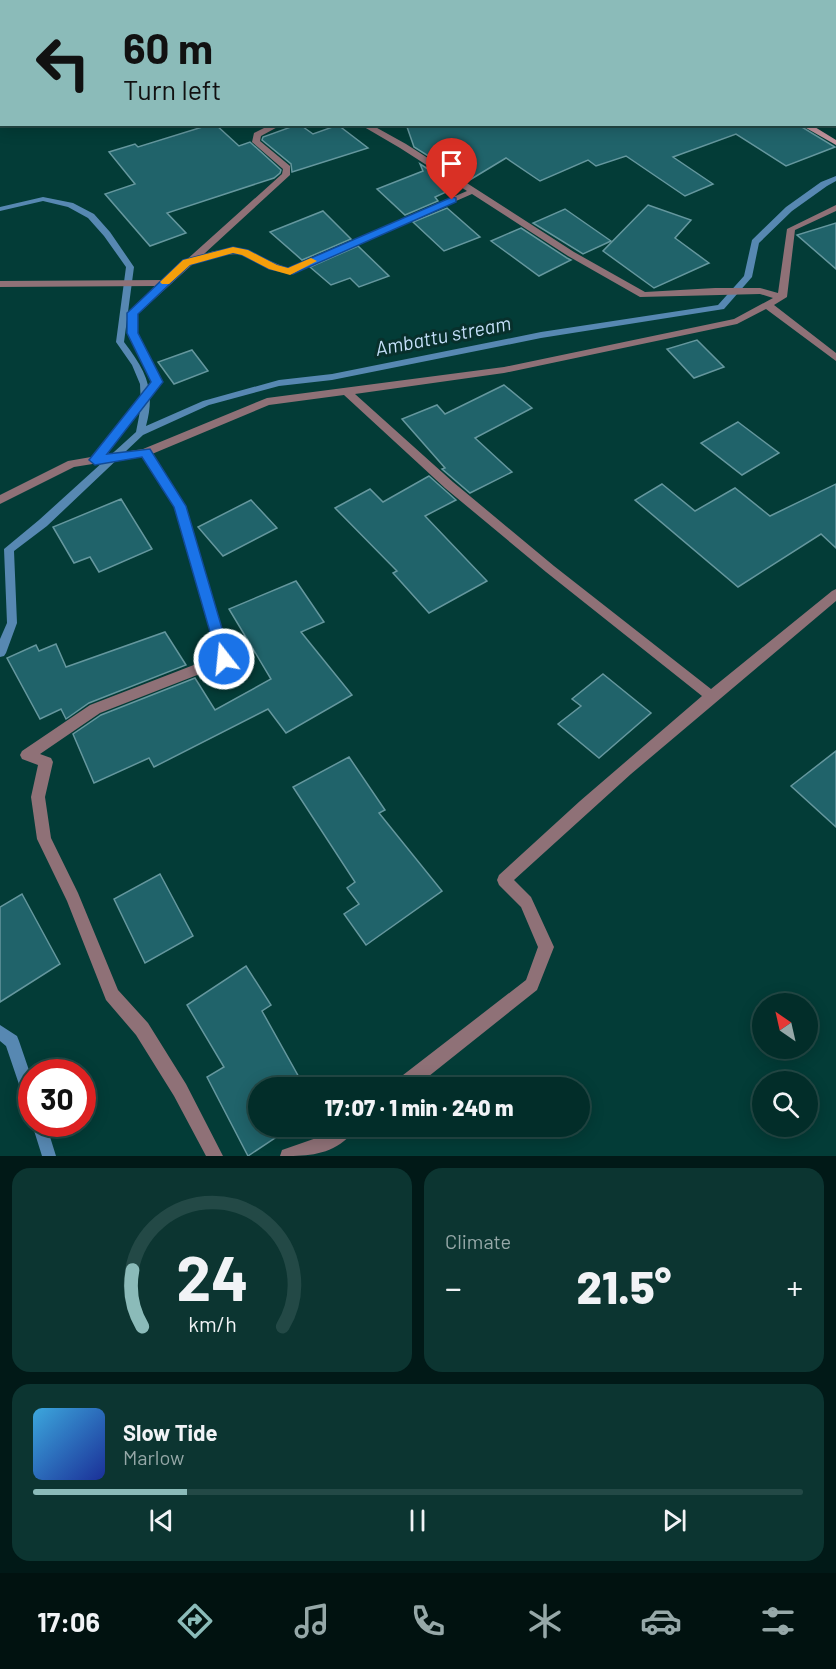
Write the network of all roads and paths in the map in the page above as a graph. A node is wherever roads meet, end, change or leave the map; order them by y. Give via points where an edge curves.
1 (275, 126) edge
2 (367, 126) edge
3 (806, 126) edge
4 (836, 143) edge
5 (473, 191) junction
6 (836, 208) edge
7 (186, 262) junction
8 (164, 283) junction
9 (0, 284) edge
10 (782, 297) junction
11 (767, 305) junction
12 (836, 358) edge
13 (346, 391) junction
14 (143, 452) junction
15 (97, 460) junction
16 (0, 500) edge
17 (836, 594) edge
18 (711, 696) junction
19 (414, 1077) edge
20 (336, 1137) edge
21 (215, 1156) edge
22 (288, 1156) edge

1 - 7 street via 257,135 256,142 287,168 286,175
2 - 5 street
3 - 4 main road
5 - 7 street via 290,271 233,250
5 - 10 street via 643,295 760,291
6 - 10 street via 791,229
7 - 8 street
8 - 9 street
8 - 15 street via 133,313 132,333 157,382
10 - 11 street
11 - 12 street
11 - 13 street via 737,321 504,370
13 - 14 street via 267,402
13 - 18 street via 449,485
14 - 15 street
14 - 21 street via 180,506 224,659 95,709 27,755 46,762 39,797 44,839 73,898 112,995 142,1029
15 - 16 street via 72,464
17 - 18 street
18 - 19 street via 504,880 526,902 546,947 532,986
20 - 22 street

